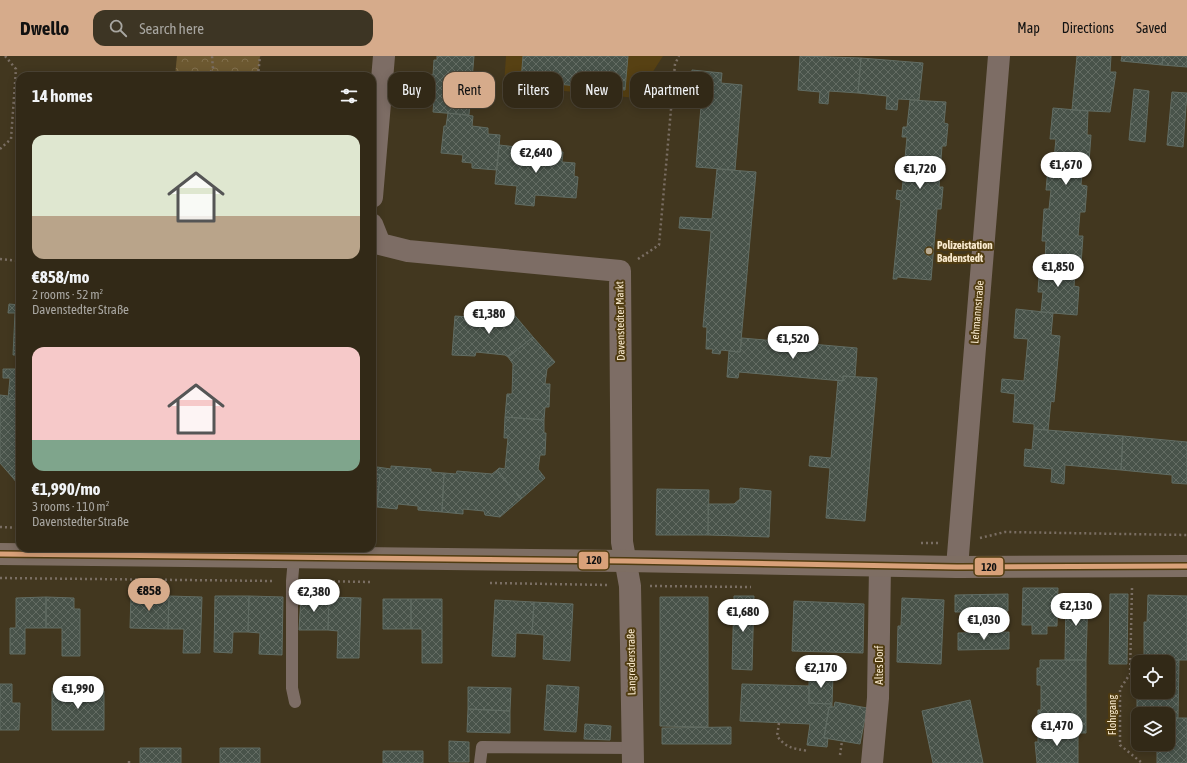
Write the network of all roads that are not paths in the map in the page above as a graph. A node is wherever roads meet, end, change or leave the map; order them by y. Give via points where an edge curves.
1 (384, 56) edge
2 (999, 56) edge
3 (376, 150) edge
4 (376, 234) edge
5 (198, 552) edge
6 (0, 554) edge
7 (294, 558) junction
8 (626, 561) junction
9 (880, 566) junction
10 (1187, 566) edge
11 (957, 567) junction
12 (295, 702) dead end
13 (633, 756) edge
14 (480, 763) edge
15 (872, 763) edge

1 - 3 street
2 - 11 street, Lehmannstraße
4 - 8 street, Davenstedter Markt via 380,244 408,251 620,271 622,542
5 - 6 street
5 - 7 street
7 - 8 street
7 - 12 lane via 292,688
8 - 9 street
8 - 13 street, Langrederstraße via 630,586
9 - 11 street
9 - 15 street, Altes Dorf via 878,698
10 - 11 street
13 - 14 lane via 482,747

